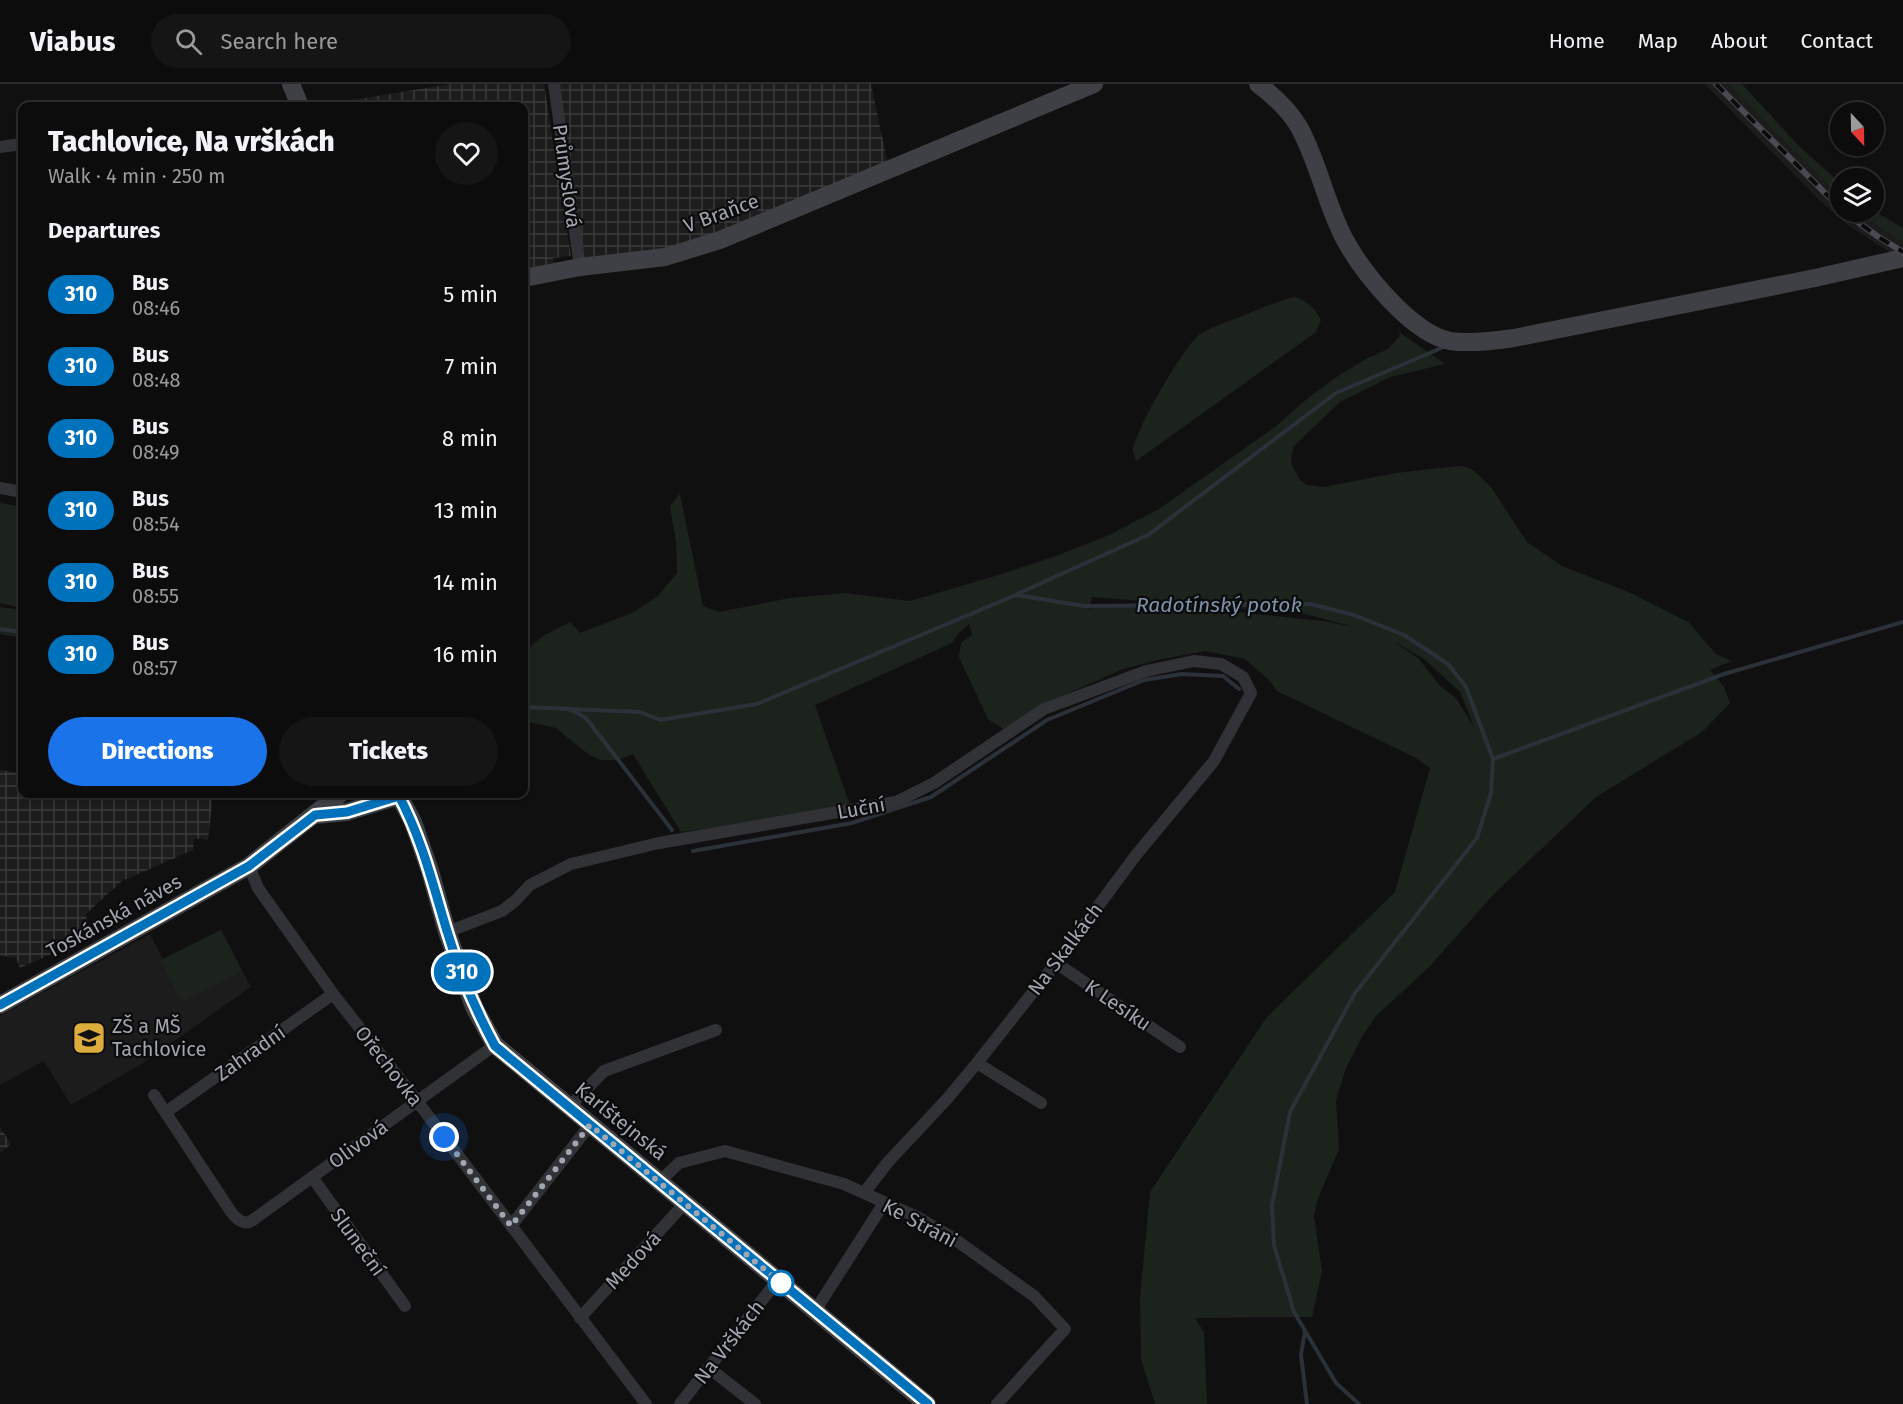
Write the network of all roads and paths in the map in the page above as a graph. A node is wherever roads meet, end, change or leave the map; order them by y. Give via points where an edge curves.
1 (291, 84) edge
2 (554, 84) edge
3 (1094, 84) edge
4 (1258, 84) edge
5 (298, 102) edge
6 (18, 145) edge
7 (0, 147) edge
8 (1903, 258) edge
9 (580, 267) junction
10 (528, 277) edge
11 (0, 488) edge
12 (18, 491) edge
13 (1251, 693) joint
14 (335, 798) edge
15 (390, 798) edge
16 (401, 798) edge
17 (315, 815) junction
18 (249, 866) junction
19 (447, 932) junction
20 (1056, 963) junction
21 (333, 994) junction
22 (0, 1005) edge
23 (716, 1030) dead end
24 (495, 1046) junction
25 (1180, 1047) dead end
26 (976, 1063) junction
27 (154, 1095) dead end
28 (417, 1101) junction
29 (1041, 1103) dead end
30 (569, 1107) junction
31 (166, 1112) junction
32 (590, 1125) junction
33 (312, 1177) junction
34 (660, 1181) junction
35 (864, 1193) junction
36 (685, 1203) junction
37 (884, 1203) junction
38 (511, 1226) junction
39 (778, 1280) junction
40 (405, 1306) dead end
41 (815, 1311) junction
42 (580, 1318) junction
43 (709, 1368) junction
44 (646, 1404) edge
45 (680, 1404) edge
46 (755, 1404) edge
47 (927, 1404) edge
48 (998, 1404) edge

1 - 5 street
2 - 9 street, Průmyslová
3 - 9 street, V Braňce via 720,240 665,257
4 - 8 street via 1279,100 1299,127 1344,238 1378,288 1404,315 1450,341 1514,338
6 - 7 street
9 - 10 street, V Braňce
11 - 12 street
13 - 19 street, Luční via 1244,677 1221,664 1194,661 1146,671 1044,709 934,783 896,802 659,843 571,864 530,885 502,911
13 - 20 street, Na Skalkách via 1214,761 1136,855
14 - 17 street, Toskánská náves
15 - 17 street via 347,812
16 - 19 street, Karlštejnská via 427,861
17 - 18 street, Toskánská náves
18 - 21 street, Ořechovka via 258,888
18 - 22 street, Toskánská náves
19 - 24 street, Karlštejnská via 474,1007
20 - 25 street, K Lesíku
20 - 26 street, Na Skalkách
21 - 28 street, Ořechovka
21 - 31 street, Zahradní
23 - 30 street via 604,1071
24 - 28 street, Olivová
24 - 30 street, Karlštejnská
26 - 29 street
26 - 35 street, Na Skalkách
27 - 31 street
28 - 33 street, Olivová
28 - 38 street, Ořechovka
30 - 32 street, Karlštejnská
31 - 33 street, Olivová via 239,1220 250,1221
32 - 34 street, Karlštejnská
32 - 38 street
33 - 40 street, Sluneční
34 - 35 street, Ke Stráni via 679,1163 725,1151
34 - 36 street, Karlštejnská
35 - 37 street, Ke Stráni
36 - 39 street, Karlštejnská
36 - 42 street, Medová
37 - 41 street
37 - 48 street, Ke Stráni via 953,1238 1034,1296 1065,1329
38 - 42 street, Ořechovka
39 - 41 street, Karlštejnská
39 - 43 street, Na Vrškách
41 - 47 street, Karlštejnská
42 - 44 street, Ořechovka
43 - 45 street, Na Vrškách
43 - 46 street

